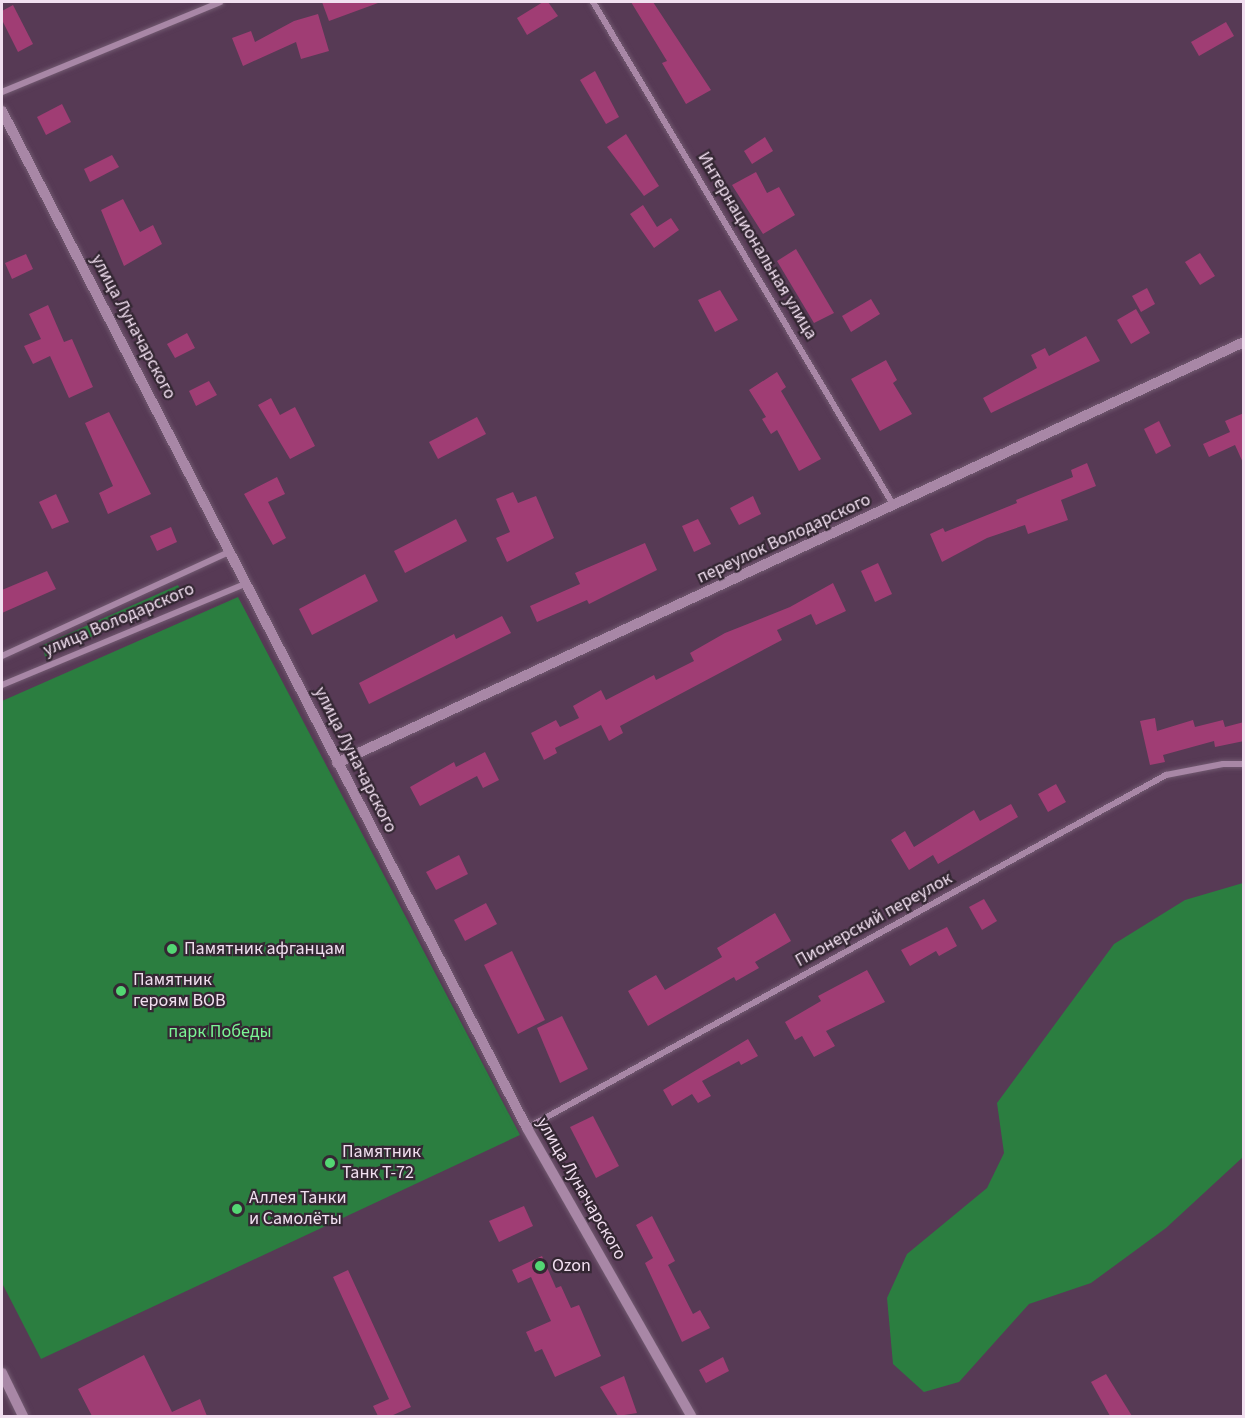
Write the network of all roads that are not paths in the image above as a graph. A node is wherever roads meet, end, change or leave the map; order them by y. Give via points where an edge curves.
1 (220, 2) edge
2 (593, 2) edge
3 (2, 92) edge
4 (2, 111) edge
5 (1244, 342) edge
6 (895, 506) junction
7 (232, 551) junction
8 (247, 582) junction
9 (2, 656) edge
10 (2, 686) edge
11 (337, 763) junction
12 (1244, 765) edge
13 (527, 1128) junction
14 (2, 1373) edge
15 (23, 1416) edge
16 (691, 1416) edge

1 - 3 street
2 - 6 street, Интернациональная улица
4 - 7 street, улица Луначарского
5 - 6 street, переулок Володарского
6 - 11 street, переулок Володарского
7 - 8 street, улица Луначарского
7 - 9 street, улица Володарского
8 - 10 street, улица Володарского
8 - 11 street, улица Луначарского
11 - 13 street, улица Луначарского
12 - 13 street, Пионерский переулок via 1223,764 1166,775
13 - 16 street, улица Луначарского
14 - 15 street

